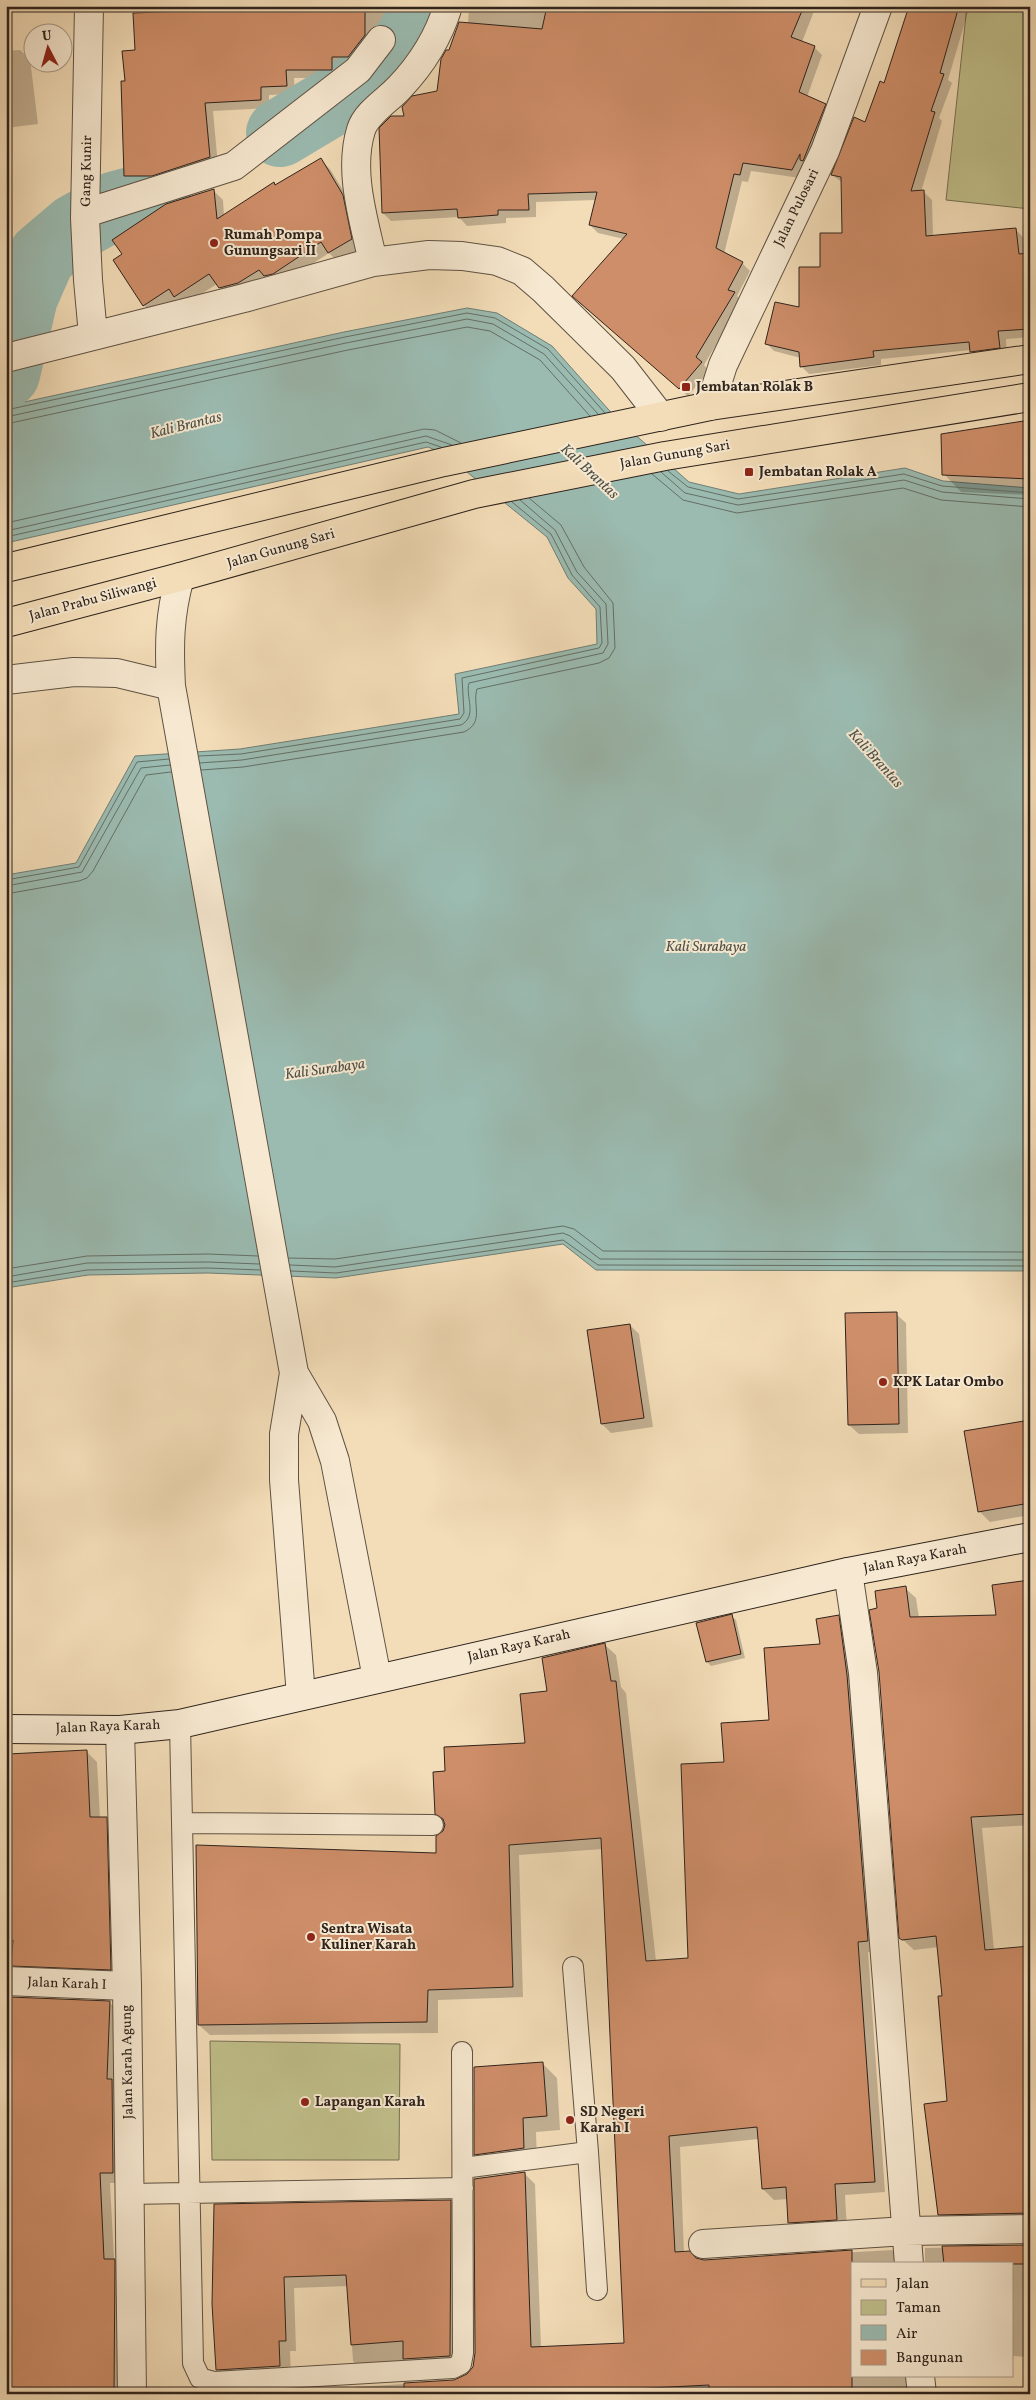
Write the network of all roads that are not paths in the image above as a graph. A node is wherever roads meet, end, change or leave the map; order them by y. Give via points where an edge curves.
1 (88, 6) edge
2 (448, 6) edge
3 (878, 6) edge
4 (399, 85) junction
5 (86, 222) junction
6 (372, 262) junction
7 (93, 335) junction
8 (6, 358) edge
9 (1030, 359) edge
10 (1030, 397) edge
11 (710, 406) junction
12 (661, 416) junction
13 (6, 568) edge
14 (180, 578) junction
15 (6, 623) edge
16 (6, 680) edge
17 (171, 686) junction
18 (294, 1373) junction
19 (1030, 1538) edge
20 (848, 1572) junction
21 (377, 1678) junction
22 (301, 1696) junction
23 (180, 1724) junction
24 (6, 1729) edge
25 (120, 1730) junction
26 (182, 1823) junction
27 (433, 1825) dead end
28 (573, 1967) dead end
29 (6, 1981) edge
30 (127, 1986) junction
31 (462, 2052) dead end
32 (588, 2152) junction
33 (463, 2168) junction
34 (463, 2188) junction
35 (189, 2193) junction
36 (130, 2194) junction
37 (1030, 2229) edge
38 (906, 2231) junction
39 (704, 2244) dead end
40 (909, 2262) edge
41 (598, 2290) dead end
42 (920, 2378) edge
43 (132, 2394) edge
44 (922, 2394) edge

1 - 5 street, Gang Kunir
2 - 4 street via 444,21 425,56
3 - 11 street, Jalan Pulosari via 825,150 723,365
4 - 5 street via 375,53 358,70 234,166
4 - 6 street via 367,119 360,136 357,182
5 - 7 street, Gang Kunir
6 - 7 street
6 - 12 street via 429,255 462,256 497,261 522,271 623,368
7 - 8 street
9 - 11 main road
10 - 14 main road, Jalan Gunung Sari via 665,456 474,494
11 - 12 main road
12 - 13 main road via 444,462
14 - 15 main road, Jalan Prabu Siliwangi
14 - 17 street via 172,606 168,641
16 - 17 street via 74,672 117,673
17 - 18 street
18 - 21 street via 322,1420 335,1461
18 - 22 street via 284,1434 284,1480
19 - 20 street, Jalan Raya Karah
20 - 21 street, Jalan Raya Karah
20 - 38 street via 863,1672
21 - 22 street, Jalan Raya Karah
22 - 23 street, Jalan Raya Karah
23 - 25 street, Jalan Raya Karah
23 - 26 lane
24 - 25 street, Jalan Raya Karah
25 - 30 street, Jalan Karah Agung
26 - 27 lane
26 - 35 lane
28 - 32 lane
29 - 30 street, Jalan Karah I
30 - 36 street, Jalan Karah Agung
31 - 33 lane
32 - 33 lane
32 - 41 lane
33 - 34 lane
34 - 35 lane
34 - 35 lane via 464,2353 458,2366 214,2382 200,2378 193,2363
35 - 36 lane
36 - 43 street, Jalan Karah Agung
37 - 38 street
38 - 39 street
38 - 40 street
42 - 44 street

